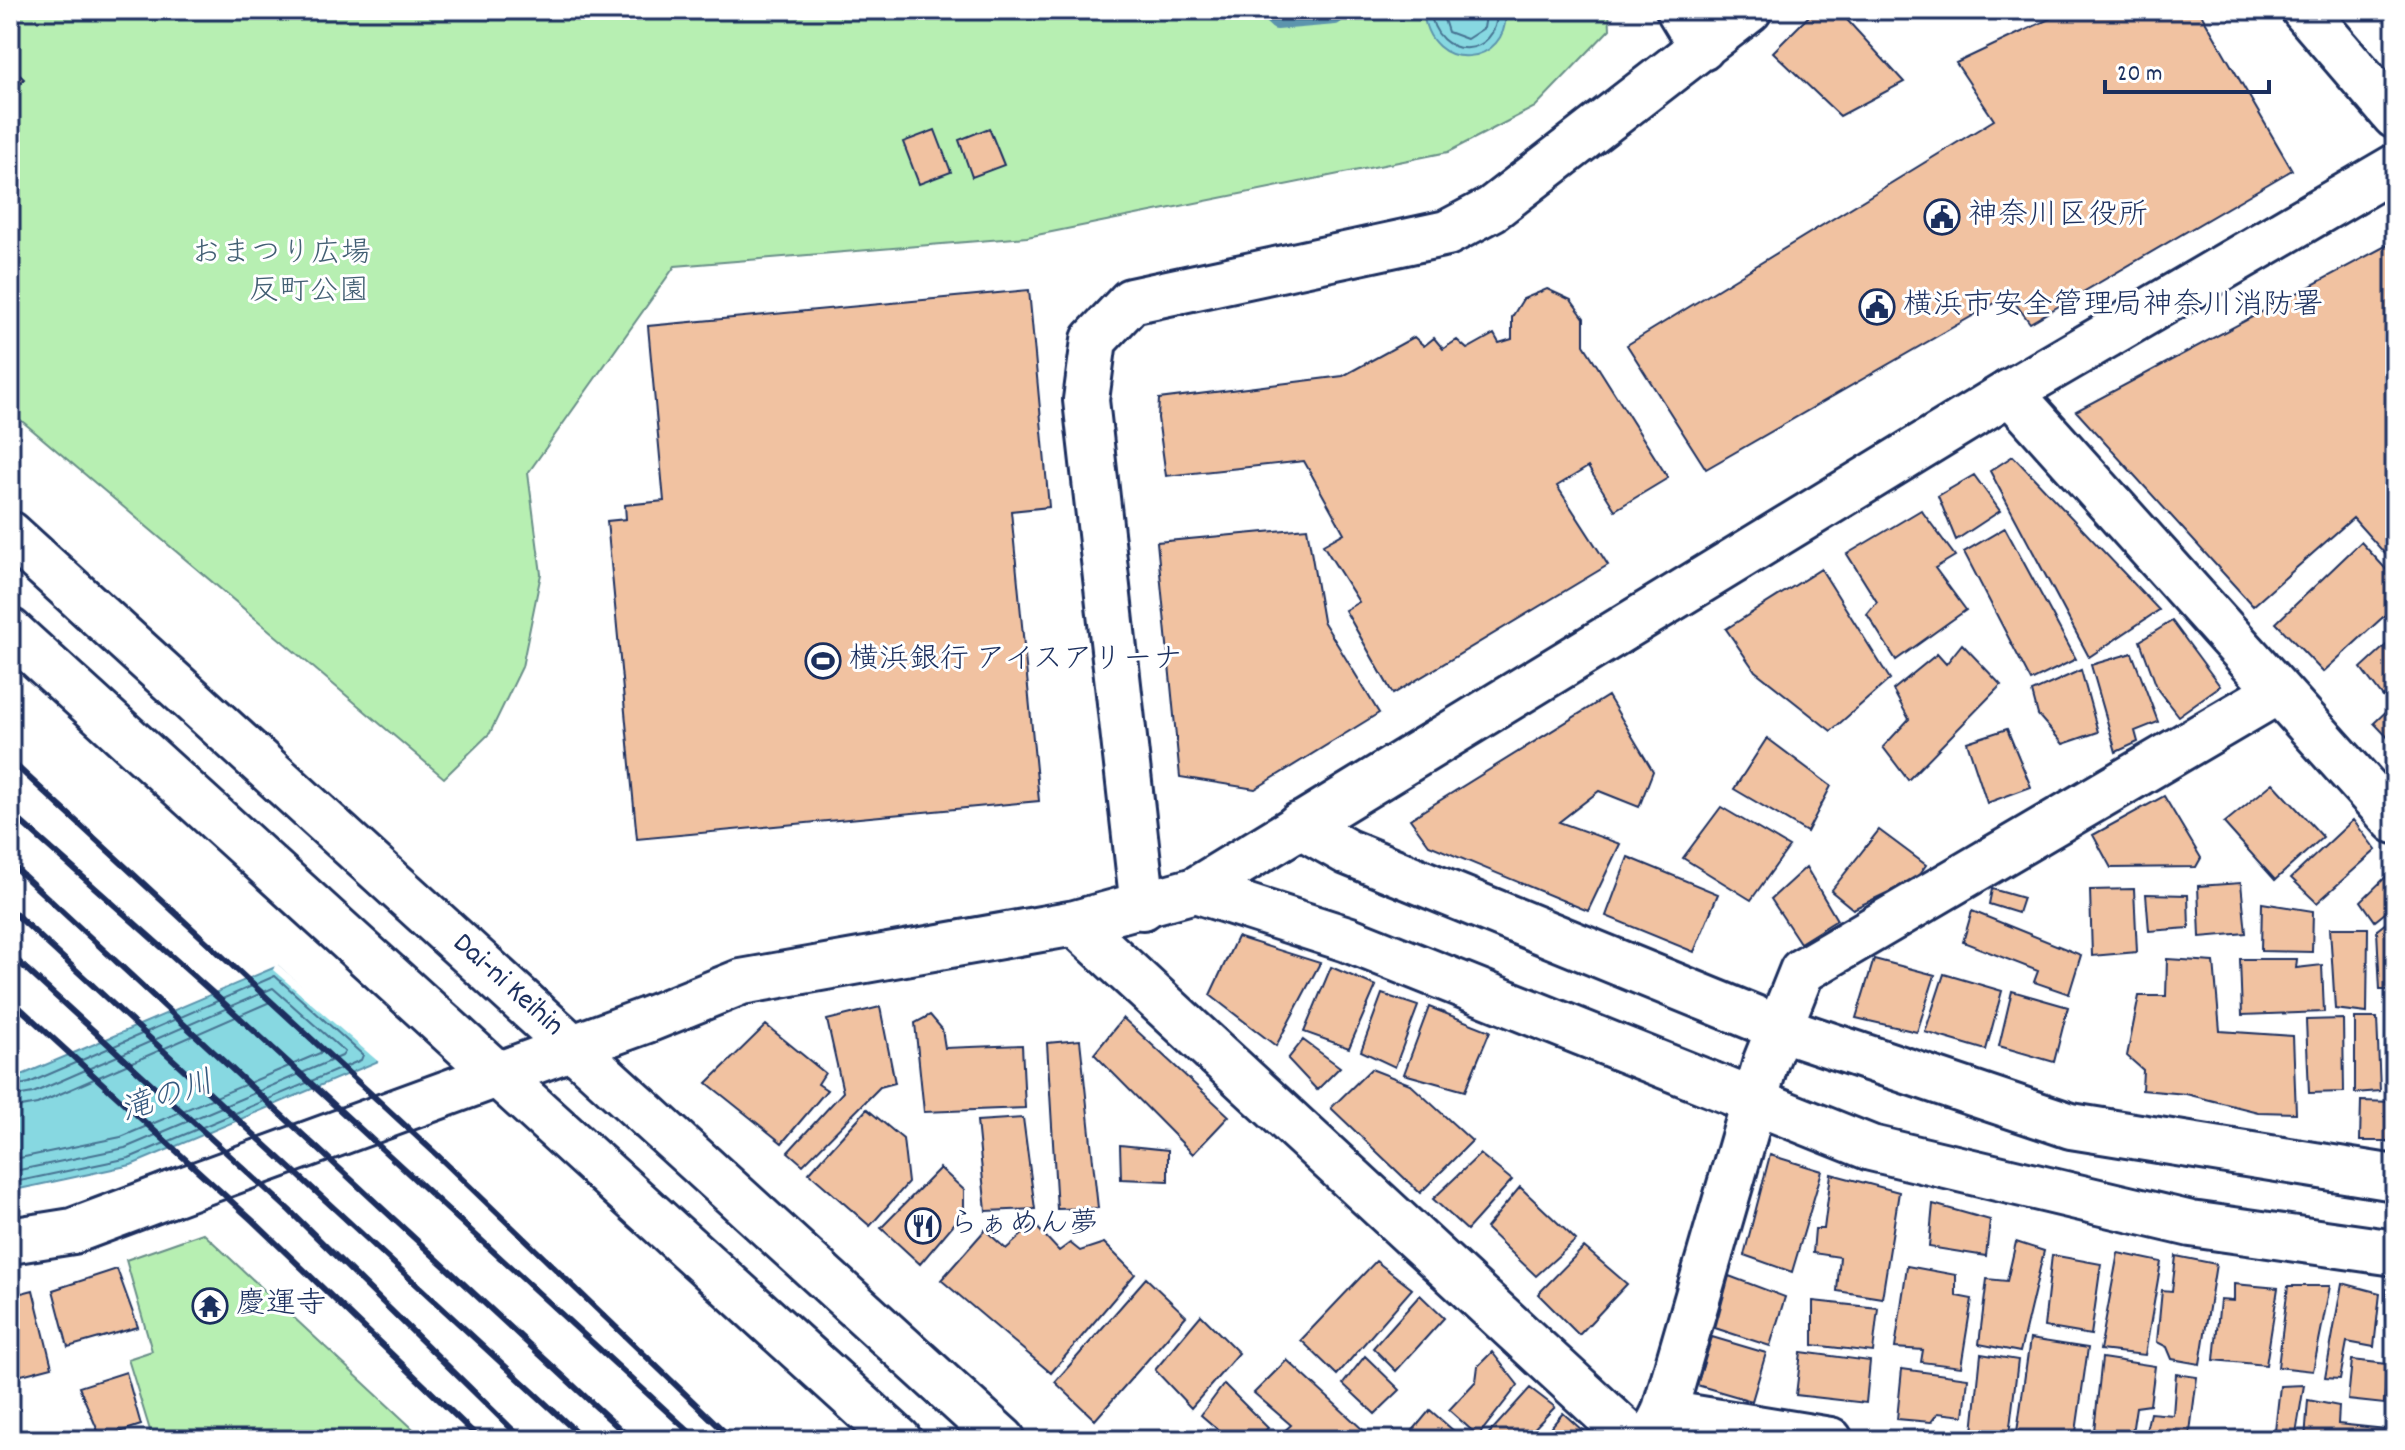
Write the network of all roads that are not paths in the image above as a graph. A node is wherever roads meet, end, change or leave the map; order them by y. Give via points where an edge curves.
1 (1679, 10) edge
2 (1749, 10) edge
3 (2304, 10) edge
4 (1702, 48) junction
5 (2395, 116) edge
6 (2395, 167) edge
7 (2010, 392) junction
8 (10, 534) edge
9 (10, 631) edge
10 (2277, 692) junction
11 (2395, 821) edge
12 (1299, 825) junction
13 (1195, 890) junction
14 (1143, 907) junction
15 (1075, 923) junction
16 (1779, 1028) junction
17 (572, 1045) junction
18 (493, 1074) junction
19 (1754, 1104) junction
20 (2395, 1178) edge
21 (10, 1241) edge
22 (2395, 1253) edge
23 (1649, 1431) edge
24 (899, 1440) edge
25 (1003, 1440) edge
26 (1830, 1440) edge

1 - 4 main road
2 - 4 main road
3 - 5 main road
4 - 14 main road via 1492,209 1447,233 1131,301 1094,340 1086,400
6 - 7 main road
7 - 10 main road
7 - 12 main road
8 - 17 main road, Dai-ni Keihin
9 - 18 main road
10 - 11 main road
10 - 16 main road via 1802,971
12 - 13 main road
12 - 16 main road via 1347,852
13 - 14 main road
13 - 19 main road via 1347,939
14 - 15 main road
15 - 17 main road via 741,982
15 - 23 main road
16 - 19 main road
16 - 20 main road via 2071,1126
17 - 18 main road
17 - 25 main road, Dai-ni Keihin
18 - 21 main road via 73,1231
18 - 24 main road
19 - 22 main road via 1871,1148 2191,1224
19 - 23 main road
23 - 26 main road

